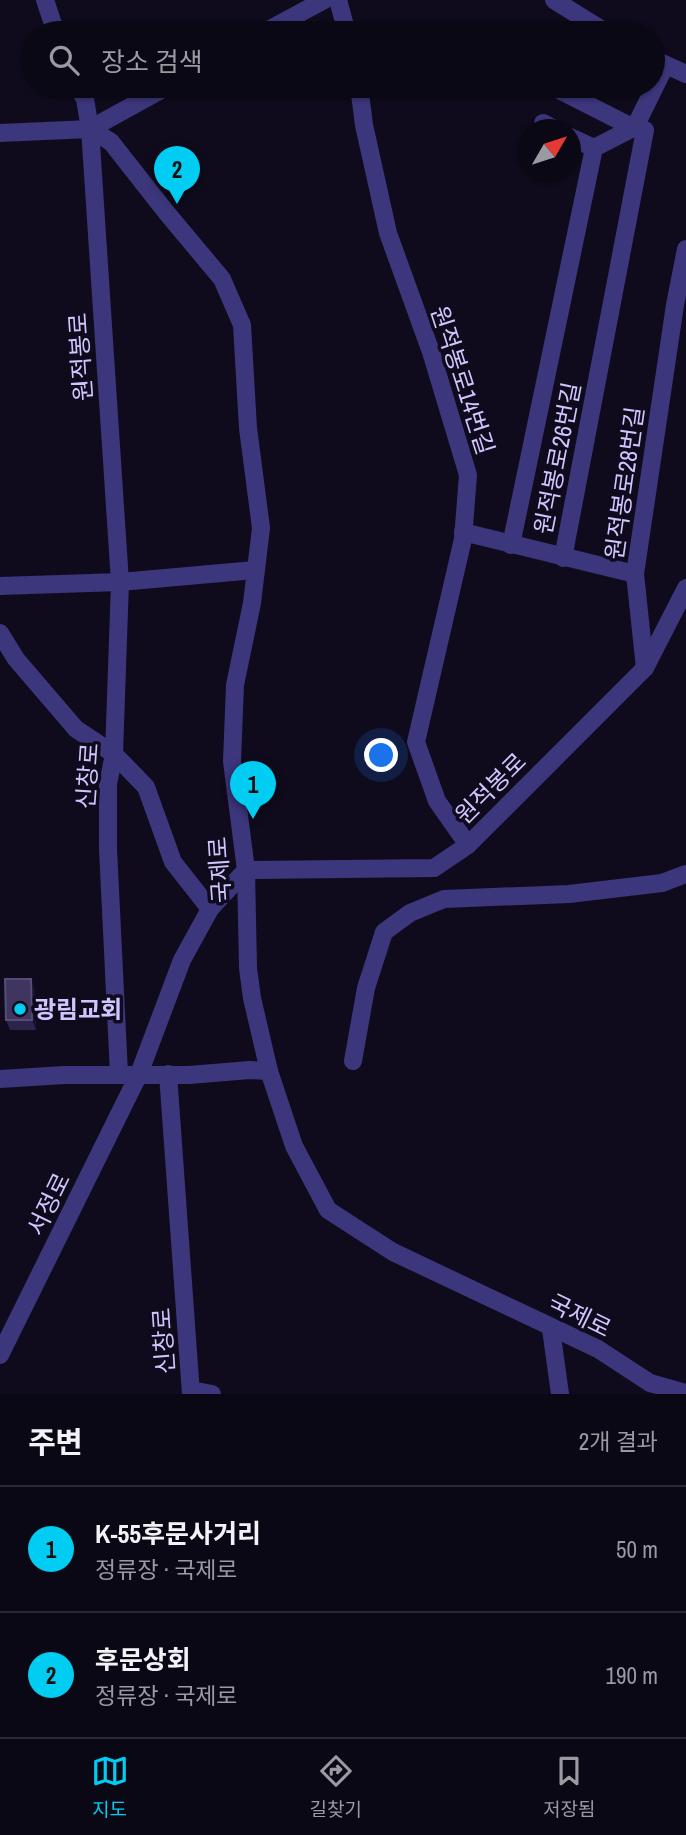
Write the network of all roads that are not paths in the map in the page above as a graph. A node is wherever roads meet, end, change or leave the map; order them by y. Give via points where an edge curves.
1 (45, 0) edge
2 (324, 0) edge
3 (338, 0) edge
4 (554, 0) edge
5 (52, 21) edge
6 (285, 21) edge
7 (343, 21) edge
8 (583, 21) edge
9 (665, 65) edge
10 (686, 74) edge
11 (84, 98) edge
12 (146, 98) edge
13 (361, 98) edge
14 (575, 98) edge
15 (646, 98) edge
16 (635, 127) junction
17 (90, 129) junction
18 (0, 133) edge
19 (581, 142) edge
20 (594, 148) junction
21 (686, 249) edge
22 (681, 307) edge
23 (463, 532) junction
24 (511, 545) junction
25 (563, 558) junction
26 (254, 570) junction
27 (635, 574) junction
28 (120, 582) junction
29 (0, 586) edge
30 (686, 588) edge
31 (0, 633) edge
32 (645, 668) junction
33 (114, 754) junction
34 (468, 845) junction
35 (246, 870) junction
36 (686, 874) edge
37 (210, 909) junction
38 (353, 1061) dead end
39 (269, 1071) junction
40 (119, 1074) junction
41 (139, 1074) junction
42 (168, 1074) junction
43 (0, 1079) edge
44 (551, 1329) junction
45 (0, 1355) edge
46 (191, 1392) edge
47 (686, 1393) edge
48 (212, 1394) edge
49 (560, 1394) edge

1 - 5 street
2 - 6 street
3 - 7 street
4 - 8 street
9 - 10 street
11 - 17 street
12 - 17 street
13 - 23 street, 원적봉로14번길 via 388,233 468,475
14 - 16 street
15 - 16 street
16 - 20 street
16 - 25 street, 원적봉로26번길 via 645,130
17 - 18 street
17 - 26 street, 국제로 via 111,142 222,279 242,325 248,428 261,528
17 - 28 street, 원적봉로
19 - 20 street
20 - 24 street, 원적봉로26번길
21 - 22 street, 원적봉로28번길
22 - 27 street, 원적봉로28번길
23 - 24 street
23 - 34 street, 원적봉로14번길 via 416,742 437,801
24 - 25 street, 원적봉로26번길
25 - 27 street
26 - 28 street
26 - 35 street, 국제로 via 233,723 232,761
27 - 32 street, 원적봉로28번길
28 - 29 street
28 - 33 street, 신창로
30 - 32 street, 원적봉로
31 - 33 street via 16,659 76,729
32 - 34 street, 원적봉로
33 - 37 street via 146,787 173,862
33 - 40 street, 신창로 via 108,784 108,849
34 - 35 street, 원적봉로 via 434,868
35 - 37 street
35 - 39 street, 국제로 via 248,968
36 - 38 street via 662,883 569,894 444,900 410,913 384,932 366,988
37 - 41 street via 182,960
39 - 42 street
39 - 44 street, 국제로 via 294,1146 328,1210 393,1252
40 - 41 street
40 - 43 street
41 - 42 street
41 - 45 street, 서정로
42 - 46 street, 신창로
44 - 47 street, 국제로 via 598,1349 650,1383
44 - 49 street
46 - 48 street

